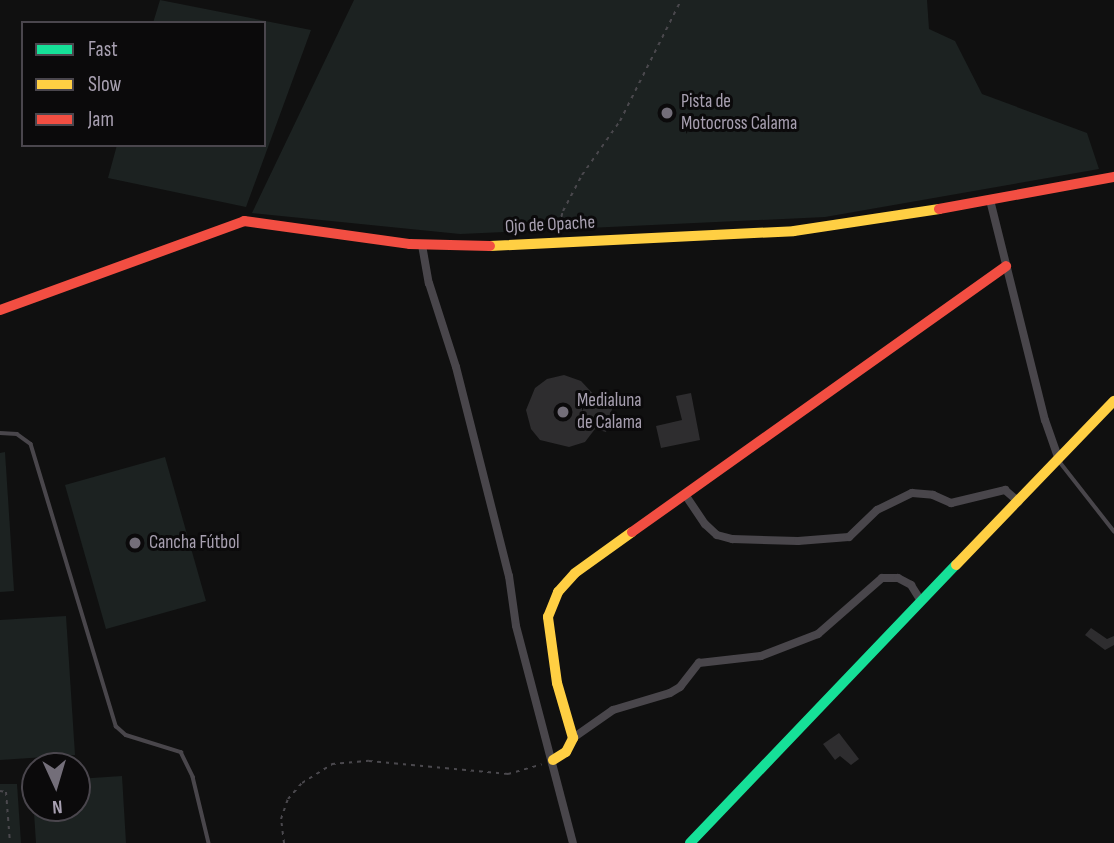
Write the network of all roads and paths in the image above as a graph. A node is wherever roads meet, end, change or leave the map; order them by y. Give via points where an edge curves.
1 (681, 0) edge
2 (1114, 177) edge
3 (990, 200) junction
4 (556, 243) junction
5 (422, 245) junction
6 (1006, 266) junction
7 (0, 310) edge
8 (1114, 401) edge
9 (0, 433) edge
10 (1059, 460) junction
11 (686, 496) junction
12 (1019, 502) junction
13 (1114, 531) edge
14 (920, 601) junction
15 (573, 738) junction
16 (553, 760) junction
17 (0, 791) edge
18 (10, 843) edge
19 (209, 843) edge
20 (284, 843) edge
21 (573, 843) edge
22 (690, 843) edge

1 - 4 path via 620,121 582,174 563,211
2 - 3 street, Ojo de Opache
3 - 4 street, Ojo de Opache via 794,231
3 - 6 street
4 - 5 street, Ojo de Opache
5 - 7 street, Ojo de Opache via 244,221
5 - 16 street
6 - 10 street
6 - 11 street
8 - 10 street
9 - 19 lane via 16,434 31,444 116,726 125,735 181,752 194,777
10 - 12 street
10 - 13 lane
11 - 12 street via 717,535 799,541 849,537 877,510 912,493 951,503 1005,490
11 - 15 street via 575,572 558,592 548,617 550,640
12 - 14 street
14 - 15 street via 911,585 898,578 882,578 818,634 761,656 699,663 670,693 613,710
14 - 22 street
15 - 16 street via 566,752
16 - 20 path via 508,774 369,761 332,764 302,783 288,799 281,819
16 - 21 street
17 - 18 path via 6,792

